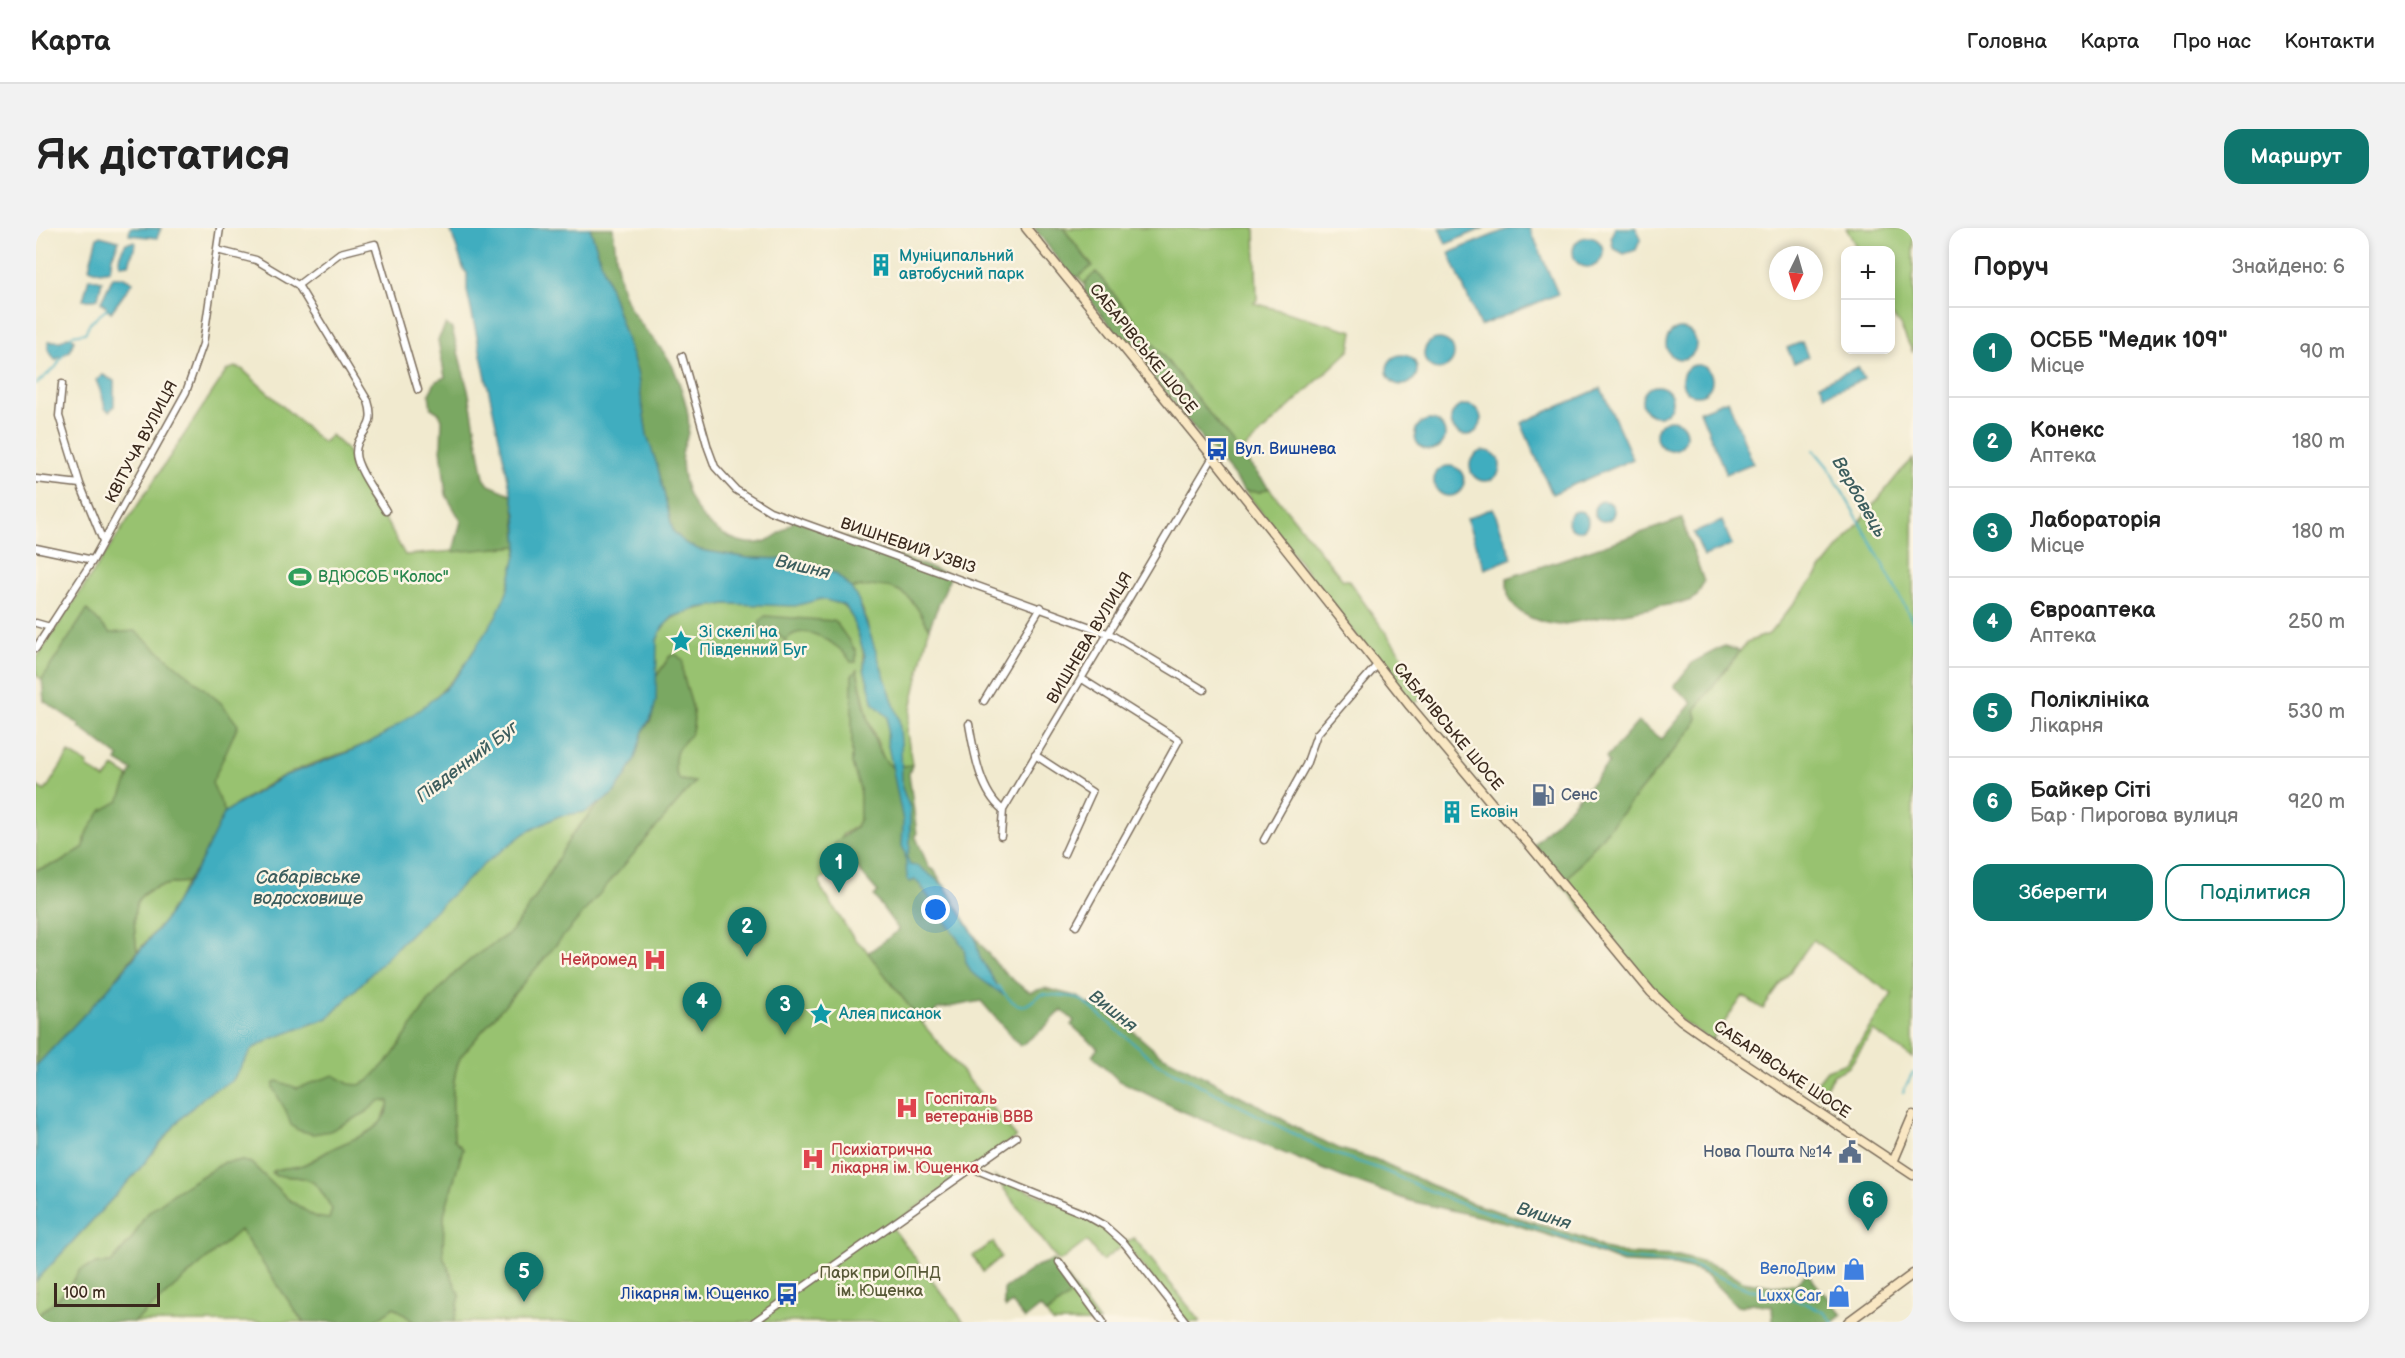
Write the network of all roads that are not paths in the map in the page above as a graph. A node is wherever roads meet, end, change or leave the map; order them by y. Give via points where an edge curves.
1 (220, 228) edge
2 (1026, 228) edge
3 (217, 250) junction
4 (298, 285) junction
5 (682, 356) dead end
6 (62, 384) dead end
7 (418, 390) dead end
8 (1213, 457) junction
9 (36, 479) edge
10 (80, 484) junction
11 (386, 511) dead end
12 (103, 541) junction
13 (36, 548) edge
14 (93, 560) junction
15 (1041, 607) junction
16 (36, 623) edge
17 (50, 627) junction
18 (1110, 634) junction
19 (36, 648) edge
20 (1377, 665) junction
21 (1082, 679) junction
22 (1204, 690) dead end
23 (984, 700) dead end
24 (969, 724) dead end
25 (1035, 755) junction
26 (1003, 810) junction
27 (1001, 836) dead end
28 (1264, 840) dead end
29 (1064, 854) dead end
30 (1076, 927) dead end
31 (1913, 1115) edge
32 (1016, 1137) dead end
33 (1893, 1162) junction
34 (972, 1168) junction
35 (1913, 1175) edge
36 (1059, 1262) dead end
37 (1913, 1274) edge
38 (754, 1322) edge
39 (1103, 1322) edge
40 (1186, 1322) edge
41 (1848, 1322) edge

1 - 3 street, КВІТУЧА ВУЛИЦЯ
2 - 8 street, САБАРІВСЬКЕ ШОСЕ
3 - 4 street via 256,260
3 - 12 street, КВІТУЧА ВУЛИЦЯ via 203,344 186,392
4 - 7 street via 340,253 375,244
4 - 11 street via 368,401 370,423 358,442 356,457
5 - 15 street, ВИШНЕВИЙ УЗВІЗ via 711,458 726,482 746,498 778,514
6 - 10 street via 59,416
8 - 18 street, ВИШНЕВА ВУЛИЦЯ
8 - 20 street, САБАРІВСЬКЕ ШОСЕ
9 - 10 street
10 - 12 street
12 - 14 street, КВІТУЧА ВУЛИЦЯ
13 - 14 street
14 - 17 street, КВІТУЧА ВУЛИЦЯ
15 - 18 street, ВИШНЕВИЙ УЗВІЗ
15 - 23 street
16 - 17 street
17 - 19 street, КВІТУЧА ВУЛИЦЯ
18 - 21 street, ВИШНЕВА ВУЛИЦЯ
18 - 22 street, ВИШНЕВИЙ УЗВІЗ
20 - 28 street via 1317,734 1306,765
20 - 33 street, САБАРІВСЬКЕ ШОСЕ via 1661,1003 1711,1041
21 - 25 street, ВИШНЕВА ВУЛИЦЯ
21 - 30 street via 1179,740
24 - 26 street via 983,778 994,804
25 - 26 street, ВИШНЕВА ВУЛИЦЯ
25 - 29 street via 1092,792
26 - 27 street, ВИШНЕВА ВУЛИЦЯ
31 - 33 street
32 - 34 street
33 - 35 street, САБАРІВСЬКЕ ШОСЕ
34 - 38 street
34 - 40 street via 1105,1226 1125,1244
36 - 39 street
37 - 41 street

